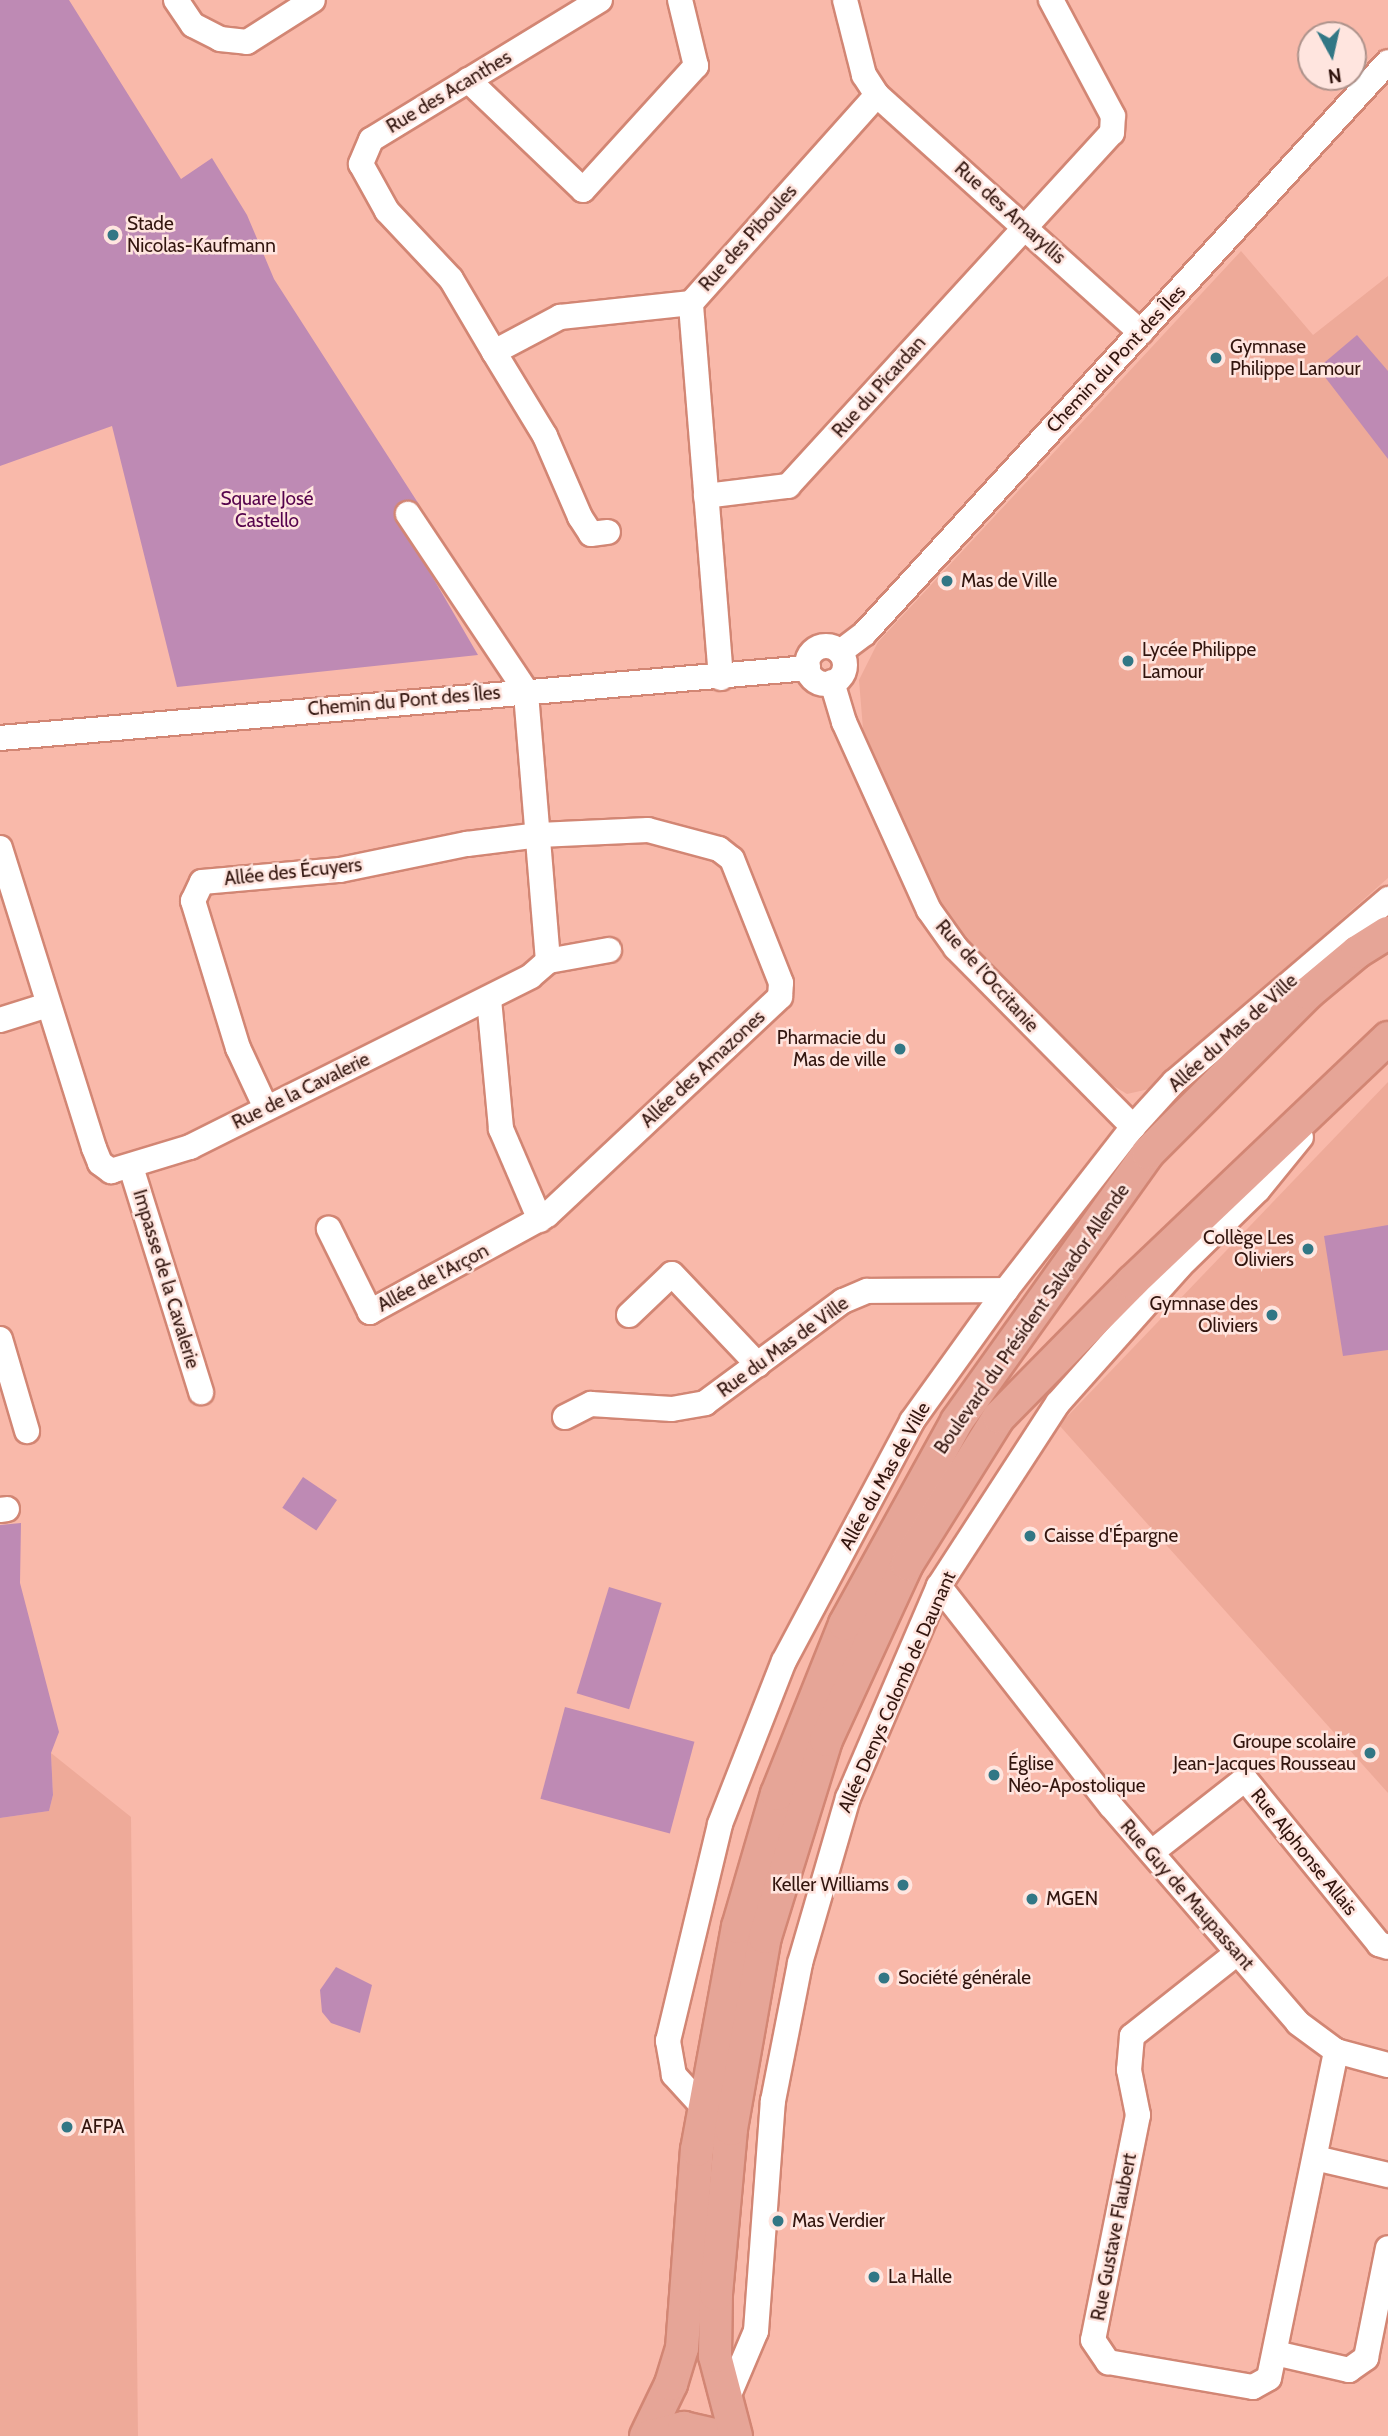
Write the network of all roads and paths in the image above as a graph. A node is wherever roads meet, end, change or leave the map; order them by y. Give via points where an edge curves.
1 (176, 0) edge
2 (313, 0) edge
3 (600, 0) edge
4 (680, 0) edge
5 (845, 0) edge
6 (1051, 0) edge
7 (1388, 62) edge
8 (468, 80) junction
9 (877, 95) junction
10 (1026, 226) junction
11 (691, 303) junction
12 (1141, 333) junction
13 (494, 352) junction
14 (706, 496) junction
15 (408, 514) dead end
16 (608, 532) dead end
17 (840, 652) junction
18 (808, 668) junction
19 (721, 678) junction
20 (832, 682) junction
21 (526, 691) junction
22 (0, 738) edge
23 (539, 835) junction
24 (0, 848) edge
25 (1388, 899) edge
26 (1388, 933) edge
27 (610, 950) dead end
28 (548, 961) junction
29 (489, 999) junction
30 (48, 1005) junction
31 (0, 1020) edge
32 (1388, 1039) edge
33 (266, 1108) junction
34 (1133, 1127) junction
35 (131, 1167) junction
36 (540, 1220) junction
37 (329, 1229) dead end
38 (1006, 1290) junction
39 (629, 1315) dead end
40 (0, 1339) edge
41 (758, 1365) junction
42 (201, 1392) dead end
43 (565, 1417) dead end
44 (27, 1431) dead end
45 (939, 1586) junction
46 (1152, 1852) junction
47 (1388, 1947) edge
48 (1237, 1953) junction
49 (1336, 2051) junction
50 (1388, 2064) edge
51 (704, 2109) junction
52 (1315, 2158) junction
53 (1388, 2175) edge
54 (1388, 2248) edge
55 (1275, 2353) junction
56 (725, 2404) junction
57 (646, 2436) edge
58 (651, 2436) edge
59 (719, 2436) edge
60 (736, 2436) edge

1 - 2 street via 193,25 220,39 247,43
3 - 8 street, Rue des Acanthes
4 - 8 street via 696,66 583,190
5 - 9 street via 864,75
6 - 10 street, Rue du Picardan via 1114,116 1112,133
7 - 12 street, Chemin du Pont des Îles
8 - 13 street, Rue des Acanthes via 371,140 360,164 387,211 451,279
9 - 10 street, Rue des Amaryllis
9 - 11 street, Rue des Piboules
10 - 12 street, Rue des Amaryllis
10 - 14 street, Rue du Picardan via 788,486
11 - 13 street via 560,317
11 - 14 street, Rue des Piboules
12 - 17 street, Chemin du Pont des Îles via 865,633
13 - 16 street via 545,436 580,517 591,534
14 - 19 street, Rue des Piboules
15 - 21 street
17 - 18 street, Chemin du Pont des Îles via 831,646 816,649
17 - 20 street via 844,672
18 - 19 street, Chemin du Pont des Îles
18 - 20 street via 820,682
19 - 21 street, Chemin du Pont des Îles
20 - 34 street, Rue de l'Occitanie via 844,722 929,911 956,948
21 - 22 street, Chemin du Pont des Îles
21 - 23 street
23 - 28 street
23 - 33 street, Allée des Écuyers via 467,844 340,870 202,882 192,901 237,1048
23 - 36 street, Allée des Amazones via 648,830 719,849 732,859 781,984 780,997
24 - 30 street, Rue de la Cavalerie
25 - 34 street, Allée du Mas de Ville via 1174,1082
26 - 51 main road, Boulevard du Président Salvador Allende via 1308,993 1148,1153 957,1421 873,1567 799,1731 738,1927
27 - 28 street
28 - 29 street, Rue de la Cavalerie
29 - 33 street, Rue de la Cavalerie
29 - 36 street via 501,1129
30 - 31 street
30 - 35 street, Rue de la Cavalerie via 100,1163 111,1171
32 - 45 street, Allée Denys Colomb de Daunant via 1258,1190 1180,1267 1058,1404
32 - 56 main road, Boulevard du Président Salvador Allende via 1132,1282 999,1418 906,1564 827,1740 765,1937 731,2129 716,2294 715,2356
33 - 35 street, Rue de la Cavalerie via 190,1147
34 - 38 street, Allée du Mas de Ville
35 - 42 street, Impasse de la Cavalerie
36 - 37 street, Allée de l'Arçon via 370,1312
38 - 41 street, Rue du Mas de Ville via 867,1291 843,1301
38 - 51 street, Allée du Mas de Ville via 912,1421 784,1661 720,1824 668,2041 674,2074
39 - 41 street via 673,1275
40 - 44 street
41 - 43 street, Rue du Mas de Ville via 705,1403 672,1409 591,1404
45 - 46 street, Rue Guy de Maupassant
45 - 56 street, Allée Denys Colomb de Daunant via 848,1798 800,1962 773,2101 755,2330
46 - 47 street, Rue Alphonse Allais via 1245,1779 1379,1944
46 - 48 street, Rue Guy de Maupassant
48 - 49 street, Rue Guy de Maupassant via 1298,2023
48 - 55 street, Rue Gustave Flaubert via 1132,2036 1129,2070 1138,2115 1093,2340 1108,2361 1253,2387 1269,2378
49 - 50 street, Rue Guy de Maupassant
49 - 52 street, Rue Gustave Flaubert
51 - 57 main road, Boulevard du Président Salvador Allende via 691,2211 682,2348
52 - 53 street
52 - 55 street, Rue Gustave Flaubert
54 - 55 street via 1366,2358 1349,2370
56 - 60 main road, Boulevard du Président Salvador Allende
58 - 59 main road via 684,2428

